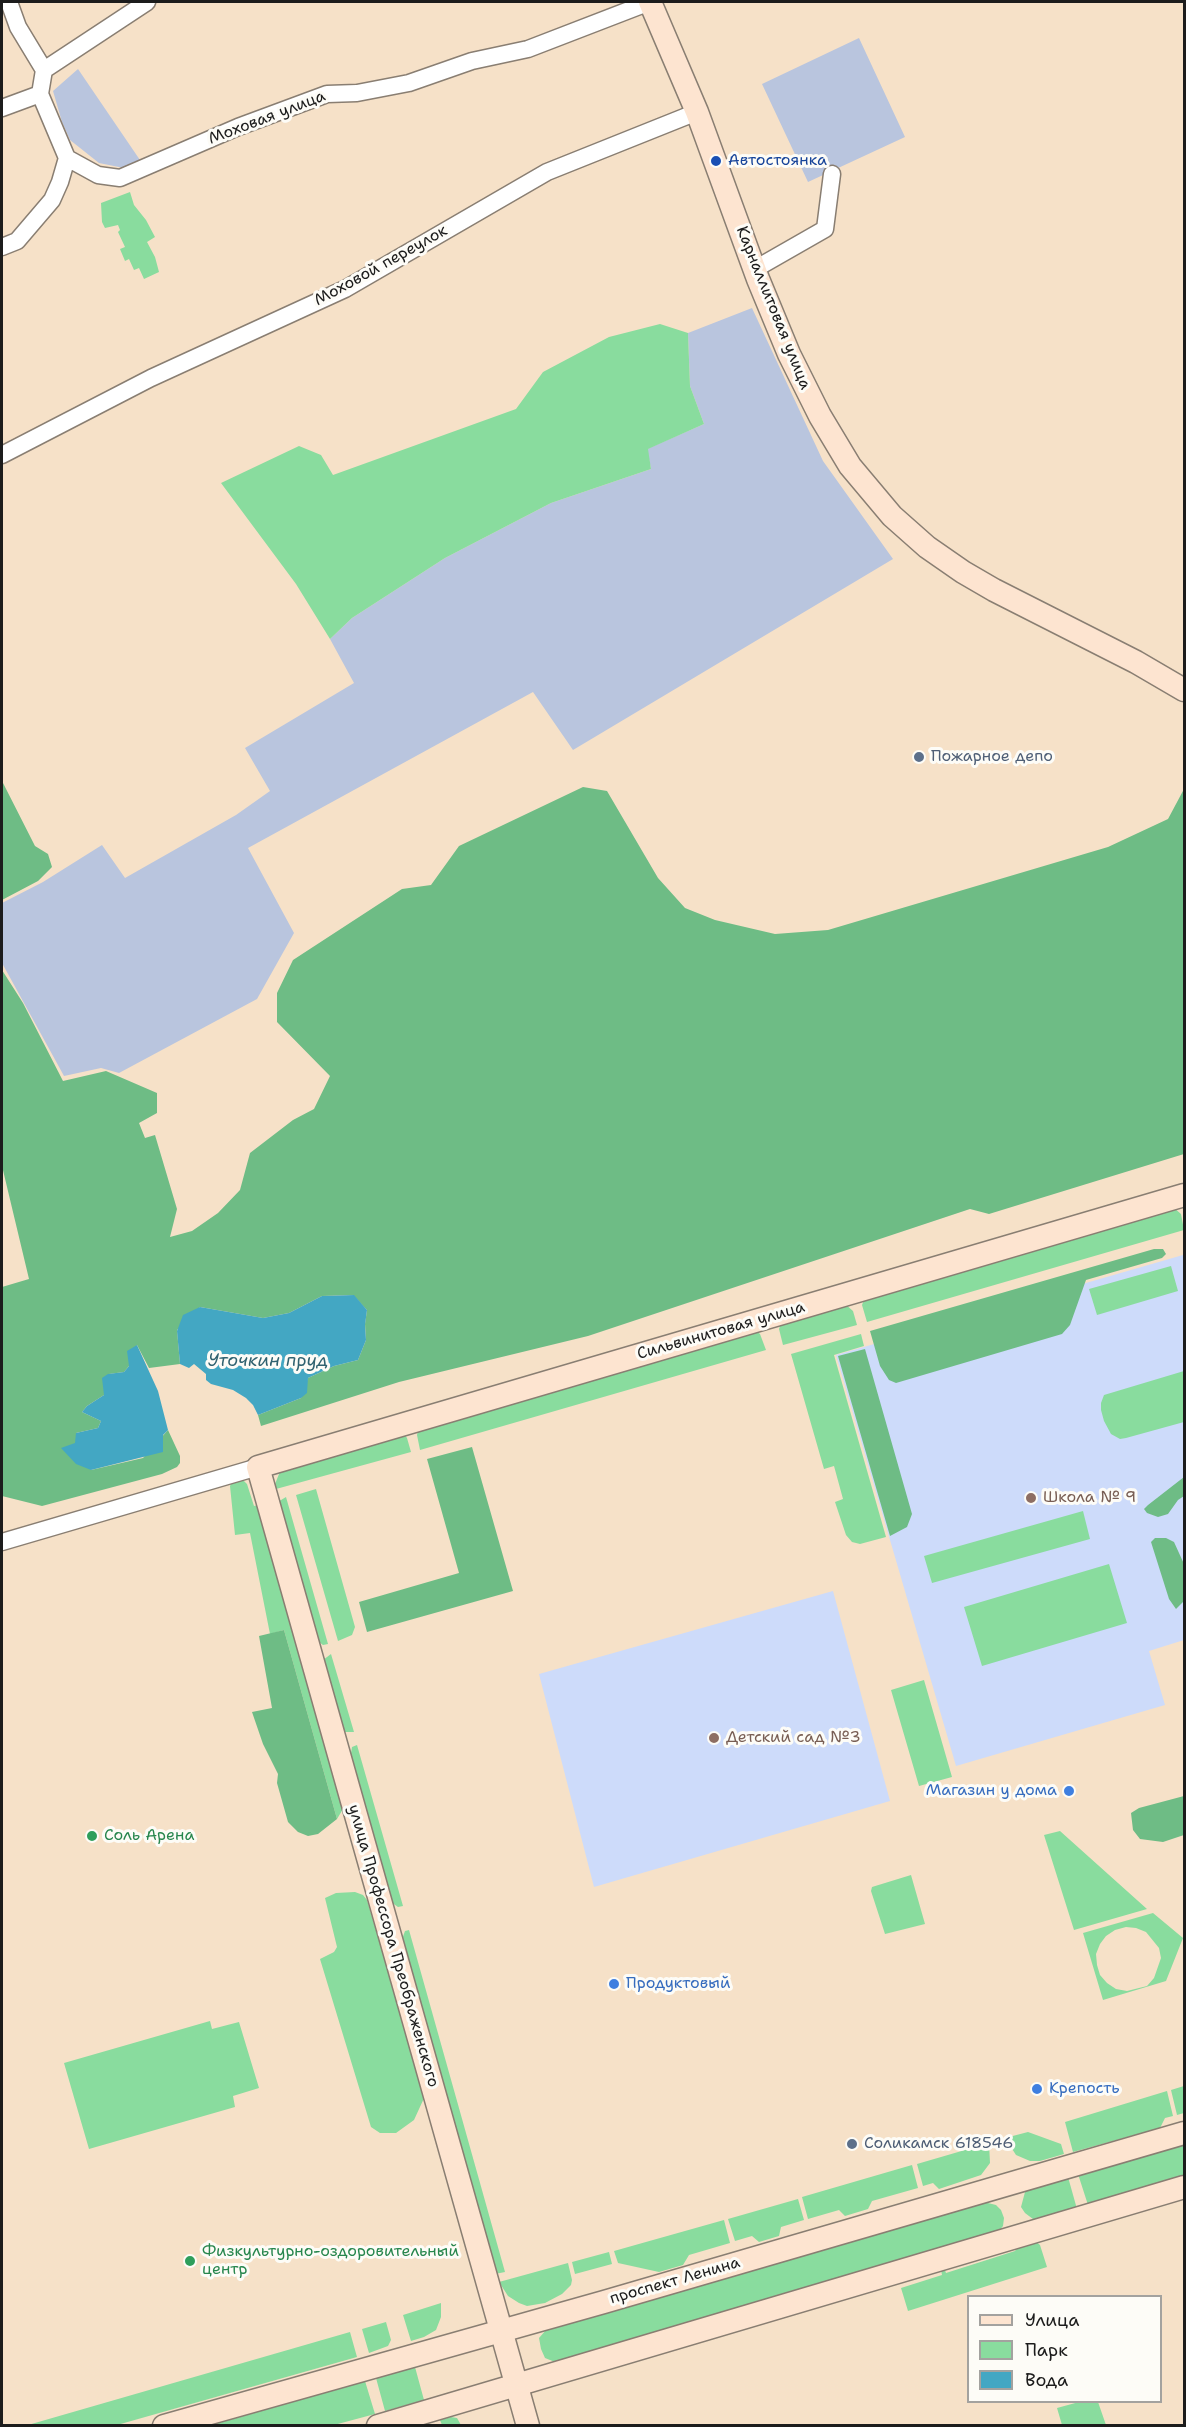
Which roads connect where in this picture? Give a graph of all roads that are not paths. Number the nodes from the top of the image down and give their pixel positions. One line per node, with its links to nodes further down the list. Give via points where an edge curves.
1 (9, 2): 4 (street, via 18,27)
2 (147, 2): 4 (street)
3 (650, 2): 7 (street, Карналлитовая улица); 8 (street, Моховая улица, via 528,49 472,61 409,83 327,94 120,178 98,175)
4 (44, 70): 5 (street)
5 (40, 94): 6 (street); 8 (street)
6 (2, 108)
7 (698, 112): 11 (street, Карналлитовая улица); 12 (street, Моховой переулок, via 547,172 345,290 151,378)
8 (67, 158): 10 (street, via 52,200 17,241)
9 (832, 174): 11 (street, via 825,230)
10 (2, 247)
11 (755, 269): 13 (street, Карналлитовая улица, via 789,354 820,416 850,466 892,516 927,547 993,590)
12 (2, 455)
13 (1185, 690)
14 (1184, 1198): 15 (street, Сильвинитовая улица)
15 (258, 1467): 16 (street); 19 (street, улица Профессора Преображенского)
16 (2, 1542)
17 (1185, 2133): 19 (street, проспект Ленина)
18 (1185, 2187): 20 (street)
19 (500, 2331): 20 (street, улица Профессора Преображенского); 21 (street, проспект Ленина)
20 (516, 2384): 22 (street); 23 (street, улица Профессора Преображенского)
21 (164, 2426)
22 (378, 2426)
23 (528, 2426)

